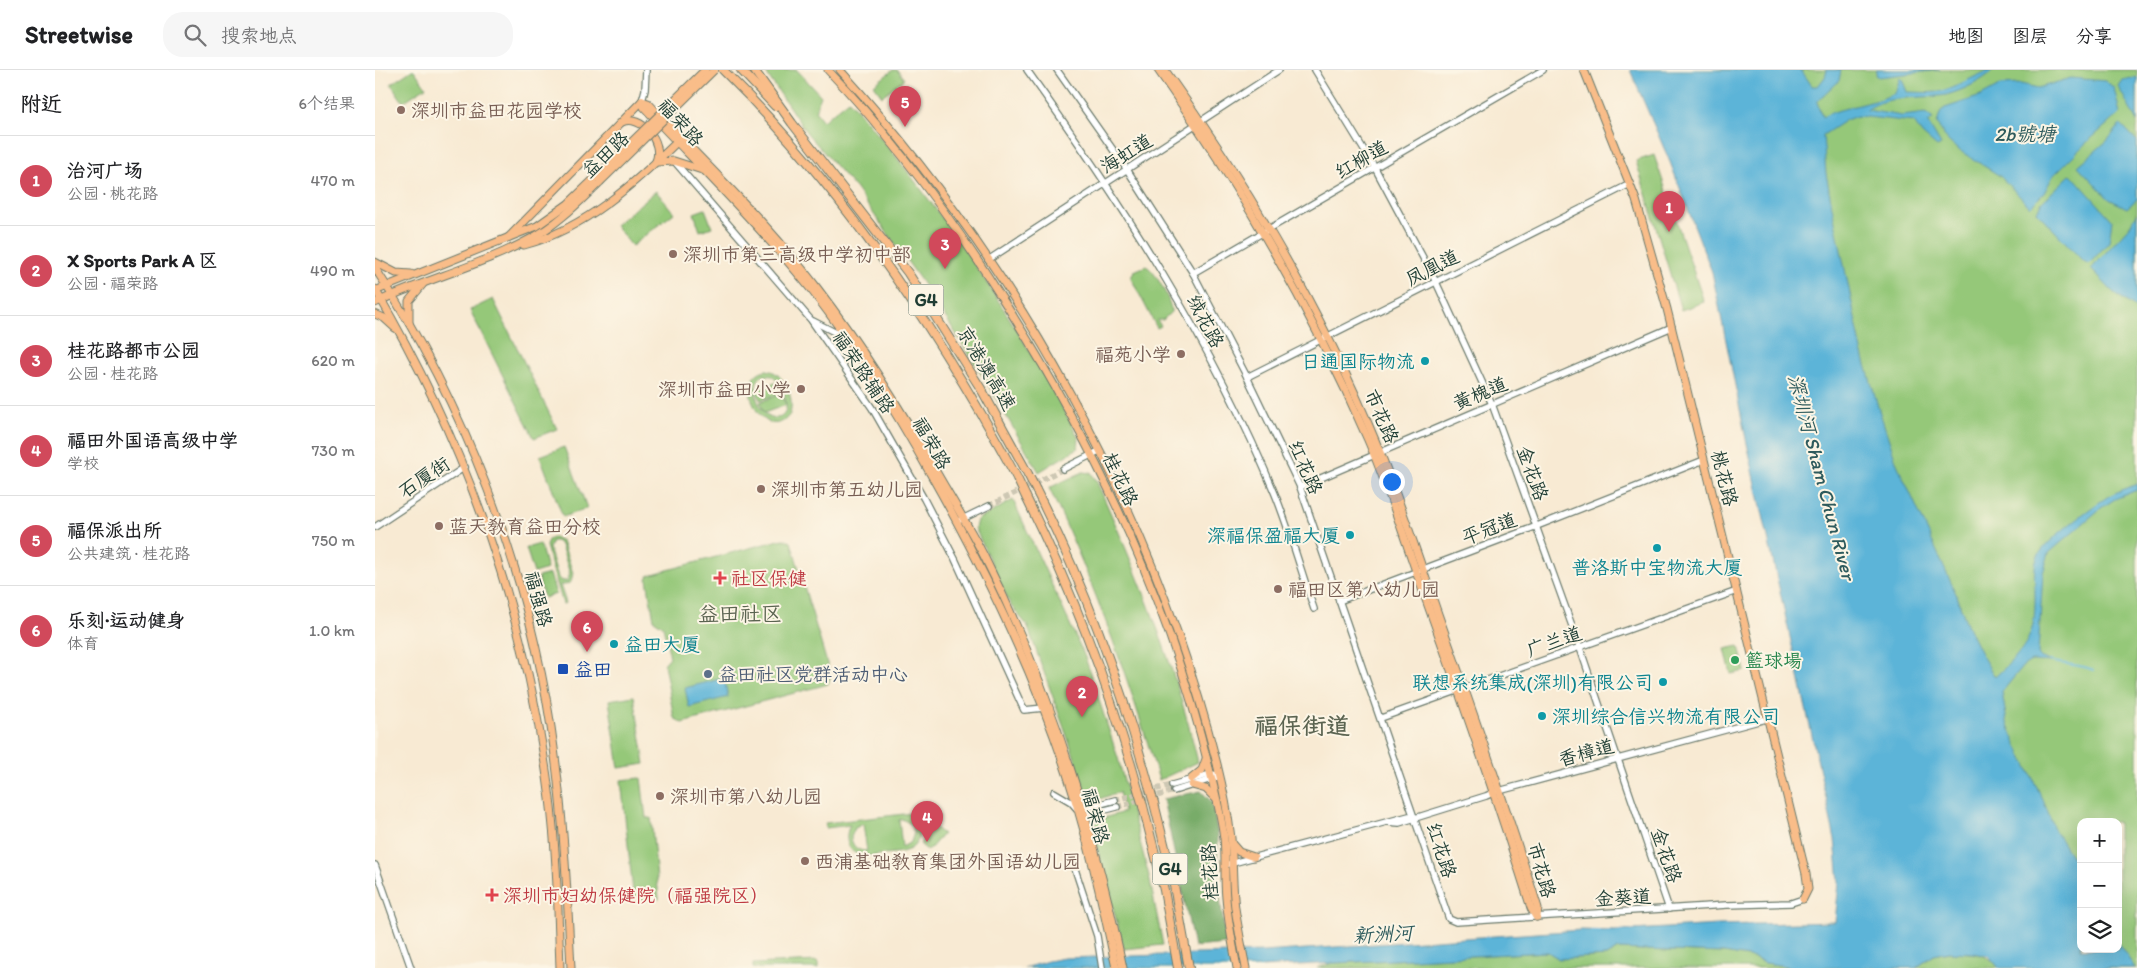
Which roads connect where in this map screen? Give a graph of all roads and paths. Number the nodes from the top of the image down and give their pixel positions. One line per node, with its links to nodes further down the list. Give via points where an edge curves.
1 (646, 70): 17 (street)
2 (705, 70): 27 (main road, 益田路, bridge)
3 (714, 70): 27 (main road, 益田路, bridge)
4 (723, 70): 102 (highway, 京港澳高速 / G4, bridge, via 793,147 861,230 900,284 978,405 1017,478 1054,555 1101,673 1143,806)
5 (741, 70): 19 (highway, G4)
6 (754, 70): 19 (highway)
7 (828, 70): 55 (main road, 桂花路, via 932,193 1034,349)
8 (840, 70): 33 (main road, 桂花路, via 930,177)
9 (1027, 70): 28 (street, 绒花路)
10 (1057, 70): 25 (street, 红花路)
11 (1157, 70): 20 (main road, 市花路)
12 (1165, 70): 20 (main road, 市花路)
13 (1279, 70): 20 (street, 海虹道)
14 (1315, 70): 24 (street, 金花路)
15 (1543, 70): 24 (street, 红柳道)
16 (1583, 70): 29 (main road, 桃花路)
17 (642, 101): 18 (main road, 益田路); 21 (main road, 福荣路, via 644,107)
18 (620, 123): 23 (main road, via 639,122 656,141 658,155); 31 (main road, 益田路)
19 (792, 123): 103 (highway, 京港澳高速 / G4, bridge, via 908,273 983,392 1069,559 1122,694 1154,803 1173,880)
20 (1199, 123): 25 (street, 海虹道); 30 (main road, 市花路)
21 (679, 140): 23 (main road, 益田路); 26 (main road, 福荣路); 61 (main road, 福荣路, via 745,205 819,290 900,408)
22 (673, 161): 23 (main road); 26 (main road); 45 (street, 福荣路辅路)
23 (654, 163): 32 (main road, 益田路, via 628,188 573,226)
24 (1375, 168): 30 (street, 红柳道); 39 (street, 金花路)
25 (1128, 170): 28 (street, 海虹道); 37 (street, 红花路)
26 (709, 175): 49 (main road, 福荣路, via 788,262)
27 (597, 180): 31 (main road, 益田路, via 537,226); 32 (main road, 益田路, via 564,216)
28 (1107, 183): 33 (street, 海虹道); 67 (street, 绒花路, via 1166,278 1225,388 1275,495)
29 (1630, 184): 39 (street, 凤凰道); 46 (main road, 桃花路)
30 (1266, 231): 37 (street, 红柳道); 50 (main road, 市花路)
31 (507, 239): 36 (main road, 益田路)
32 (510, 249): 38 (main road, 益田路)
33 (988, 260): 53 (main road, 桂花路, via 1047,355)
34 (375, 262): 36 (main road, via 396,273)
35 (375, 268): 40 (main road, 福强路)
36 (416, 273): 40 (main road, 益田路)
37 (1193, 273): 51 (street, 红花路)
38 (426, 281): 42 (main road, 益田路); 47 (main road, via 409,301 408,317)
39 (1436, 282): 50 (street, 凤凰道); 52 (street, 金花路)
40 (386, 286): 41 (main road, 益田路); 42 (main road, 福强路)
41 (375, 290): 43 (main road, 福强路)
42 (391, 295): 43 (main road, 益田路); 47 (main road, 福强路)
43 (378, 301): 48 (main road, 福强路)
44 (375, 314): 48 (main road, via 384,318)
45 (811, 320): 49 (street); 70 (street, 福荣路辅路, via 872,408 924,499 955,558 1024,710)
46 (1672, 327): 52 (street, 黄槐道); 56 (main road, 桃花路)
47 (412, 330): 98 (main road, 福强路, via 450,402 478,468 507,547 527,616 544,689 558,774)
48 (401, 335): 57 (main road, 福强路)
49 (846, 338): 61 (main road, 福荣路, via 889,401)
50 (1324, 338): 51 (street, 凤凰道); 54 (main road, 市花路)
51 (1247, 377): 59 (street, 红花路)
52 (1492, 404): 54 (street, 黄槐道); 62 (street, 金花路)
53 (1099, 451): 55 (street); 75 (main road, 桂花路, via 1143,547 1182,646)
54 (1377, 454): 59 (street, 黄槐道); 64 (main road, 市花路)
55 (1092, 455): 58 (street); 73 (main road, 桂花路, via 1132,541 1162,618)
56 (1704, 460): 62 (street, 平冠道); 65 (main road, 桃花路)
57 (465, 467): 63 (street, 石厦街); 97 (main road, 福强路, via 517,626 539,728 553,826)
58 (1063, 469)
59 (1300, 487): 66 (street, 红花路)
60 (989, 506): 61 (street)
61 (960, 520): 70 (main road, 福荣路); 83 (main road, 福荣路, via 994,577 1049,706)
62 (1537, 526): 64 (street, 平冠道); 68 (street, 金花路)
63 (375, 527)
64 (1420, 571): 66 (street, 平冠道); 69 (main road, 市花路)
65 (1737, 591): 68 (street, 广兰道); 72 (main road, 桃花路)
66 (1339, 601): 71 (street, 红花路)
67 (1314, 609)
68 (1580, 648): 69 (street, 广兰道); 74 (street, 金花路)
69 (1461, 689): 71 (street, 广兰道); 79 (main road, 市花路)
70 (1044, 708): 83 (main road, 福荣路)
71 (1381, 718): 84 (street, 红花路)
72 (1766, 719): 74 (street, 香樟道); 91 (main road, 桃花路, via 1807,883)
73 (1206, 756): 76 (main road, 桂花路); 77 (main road, via 1202,770)
74 (1619, 758): 79 (street, 香樟道); 92 (street, 金花路)
75 (1219, 776): 76 (street); 85 (main road, 桂花路)
76 (1211, 777): 77 (street); 81 (main road, 桂花路)
77 (1192, 782): 78 (street); 81 (main road, via 1206,789)
78 (1173, 788)
79 (1498, 791): 84 (street, 香樟道); 94 (main road, 市花路, via 1538,908)
80 (1054, 792): 83 (street)
81 (1217, 801): 90 (main road, 桂花路)
82 (1116, 803): 83 (street)
83 (1082, 813): 95 (main road, 福荣路)
84 (1415, 817): 86 (street, 香樟道); 93 (street, 红花路)
85 (1231, 840): 86 (main road, via 1239,852); 88 (main road, 桂花路)
86 (1254, 857): 88 (street, 香樟道)
87 (1073, 863): 99 (street, via 1097,936)
88 (1233, 863): 90 (street, 香樟道); 105 (main road, 桂花路, via 1234,893)
89 (375, 865): 96 (street)
90 (1225, 865): 104 (main road, 桂花路)
91 (1803, 899): 92 (street, 金葵道, via 1791,903)
92 (1669, 909): 94 (street, 金葵道)
93 (1447, 915): 94 (street, 金葵道, via 1456,922)
94 (1537, 917)
95 (1116, 950): 100 (main road, 福荣路); 101 (main road, 福荣路)
96 (411, 968)
97 (560, 968)
98 (571, 968)
99 (1102, 968)
100 (1116, 968)
101 (1123, 968)
102 (1178, 968)
103 (1189, 968)
104 (1237, 968)
105 (1246, 968)

